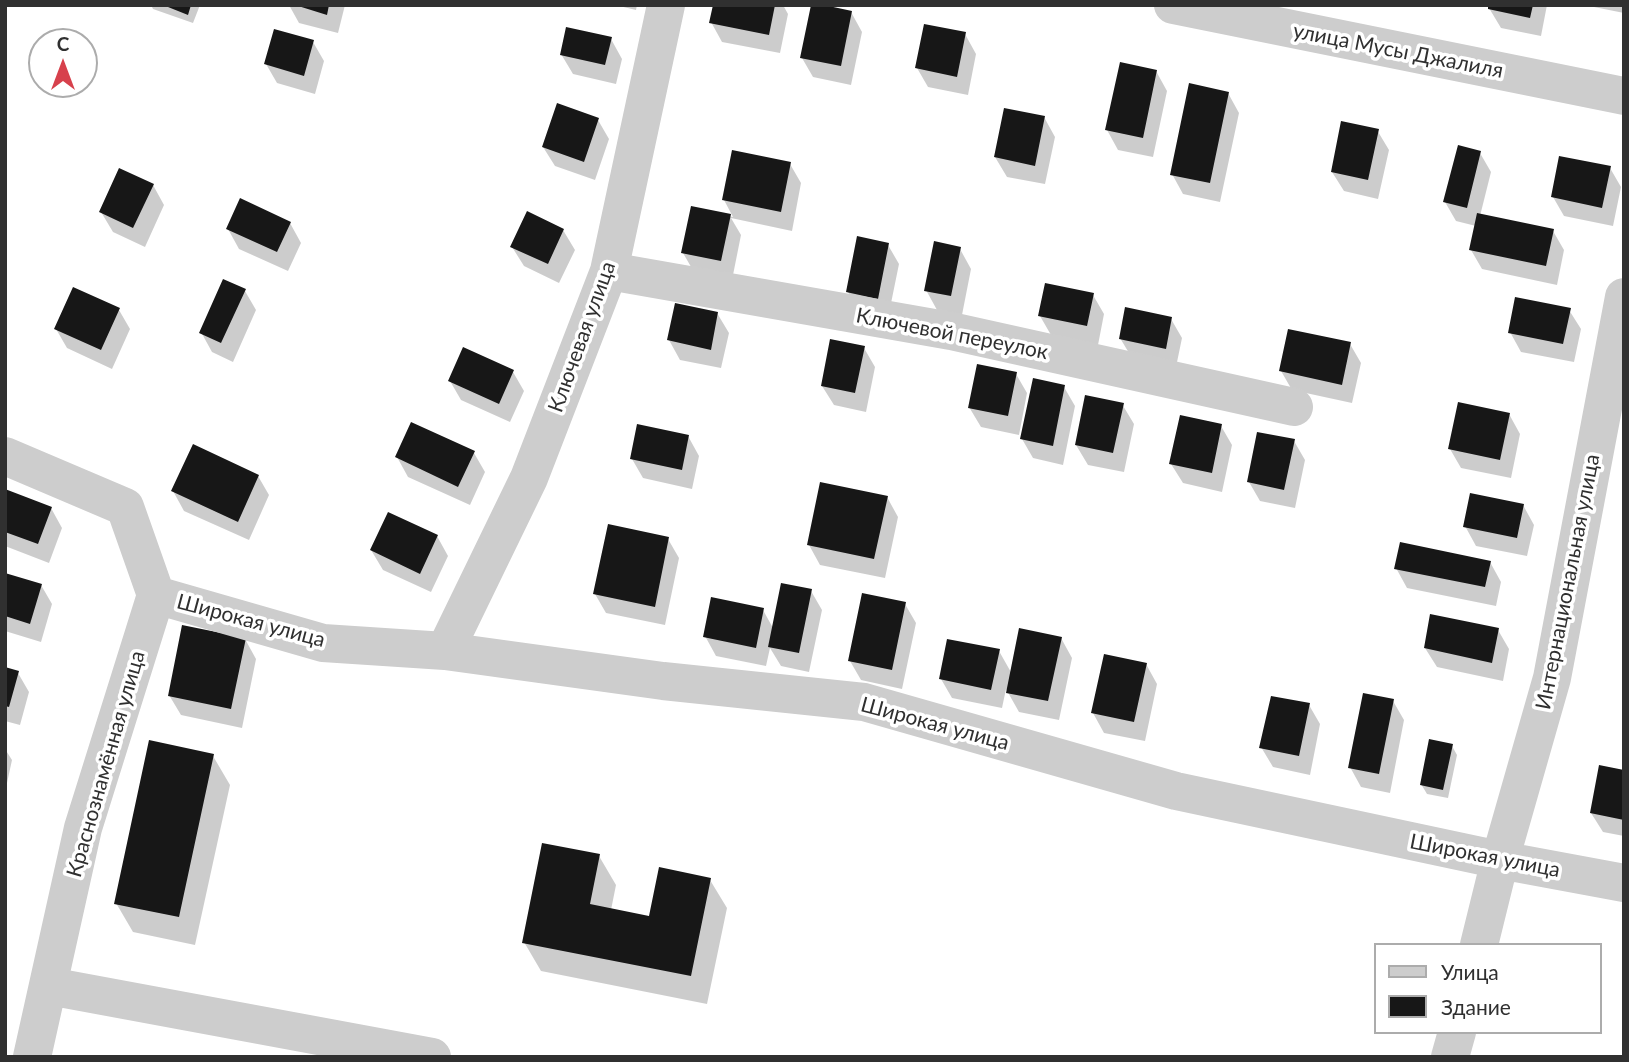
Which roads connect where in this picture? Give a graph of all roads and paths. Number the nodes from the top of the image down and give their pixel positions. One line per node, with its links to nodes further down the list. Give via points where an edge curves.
1 (667, 5): 5 (street, Ключевая улица)
2 (1173, 5): 3 (street, улица Мусы Джалиля)
3 (1318, 20): 4 (street, улица Мусы Джалиля)
4 (1624, 96)
5 (609, 271): 7 (street, Ключевой переулок, via 951,331); 10 (street, Ключевая улица, via 529,478)
6 (1624, 297): 11 (street, Интернациональная улица, via 1552,678)
7 (1294, 407)
8 (5, 456): 9 (street, via 125,507)
9 (156, 594): 10 (street, Широкая улица, via 323,643); 14 (street, Краснознамённая улица, via 83,828)
10 (445, 652): 11 (street, Широкая улица, via 864,702 1176,791)
11 (1500, 860): 12 (street, Широкая улица); 13 (street, Интернациональная улица)
12 (1624, 883)
13 (1479, 943)
14 (49, 986): 16 (street, Краснознамённая улица); 17 (street)
15 (1456, 1034): 18 (street)
16 (32, 1057)
17 (432, 1057)
18 (1450, 1057)

